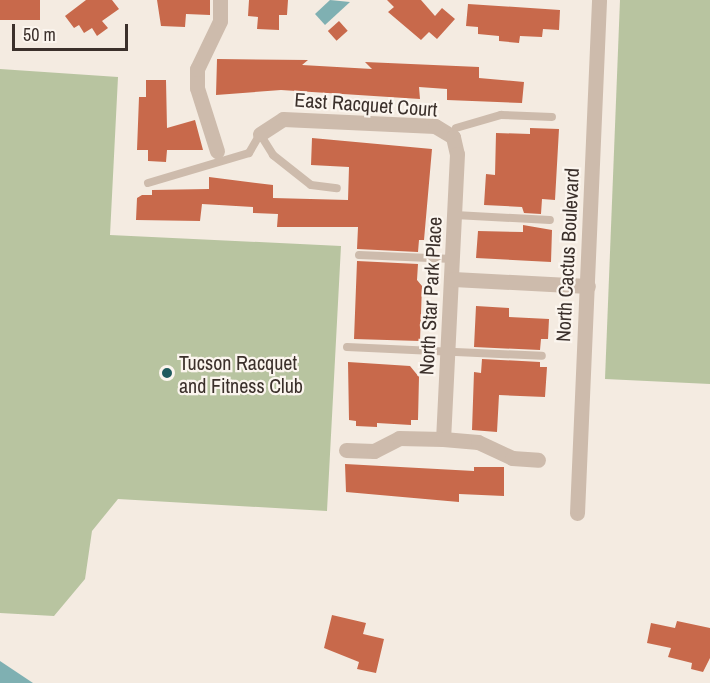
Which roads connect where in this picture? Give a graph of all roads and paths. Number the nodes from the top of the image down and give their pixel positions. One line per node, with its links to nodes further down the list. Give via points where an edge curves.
1 (220, 0): 6 (street, via 220,21 197,69 197,88)
2 (599, 0): 15 (street, North Cactus Boulevard)
3 (552, 117): 4 (lane, via 501,115)
4 (453, 131): 5 (street, East Racquet Court, via 435,126 283,119); 7 (street, East Racquet Court)
5 (260, 134): 8 (lane, via 249,153); 9 (lane, via 273,155 311,185)
6 (217, 151)
7 (457, 154): 10 (street, North Star Park Place)
8 (148, 183)
9 (337, 188)
10 (454, 215): 11 (lane); 13 (street, North Star Park Place)
11 (550, 220)
12 (359, 255): 13 (lane)
13 (453, 259): 14 (street, North Star Park Place)
14 (453, 279): 15 (street); 17 (street, North Star Park Place)
15 (588, 286): 22 (street, North Cactus Boulevard)
16 (347, 347): 17 (lane)
17 (449, 353): 18 (lane); 19 (street, North Star Park Place)
18 (542, 356)
19 (443, 439): 20 (street, via 399,438 374,451); 21 (street, via 478,442 512,458)
20 (346, 450)
21 (538, 460)
22 (577, 513)

